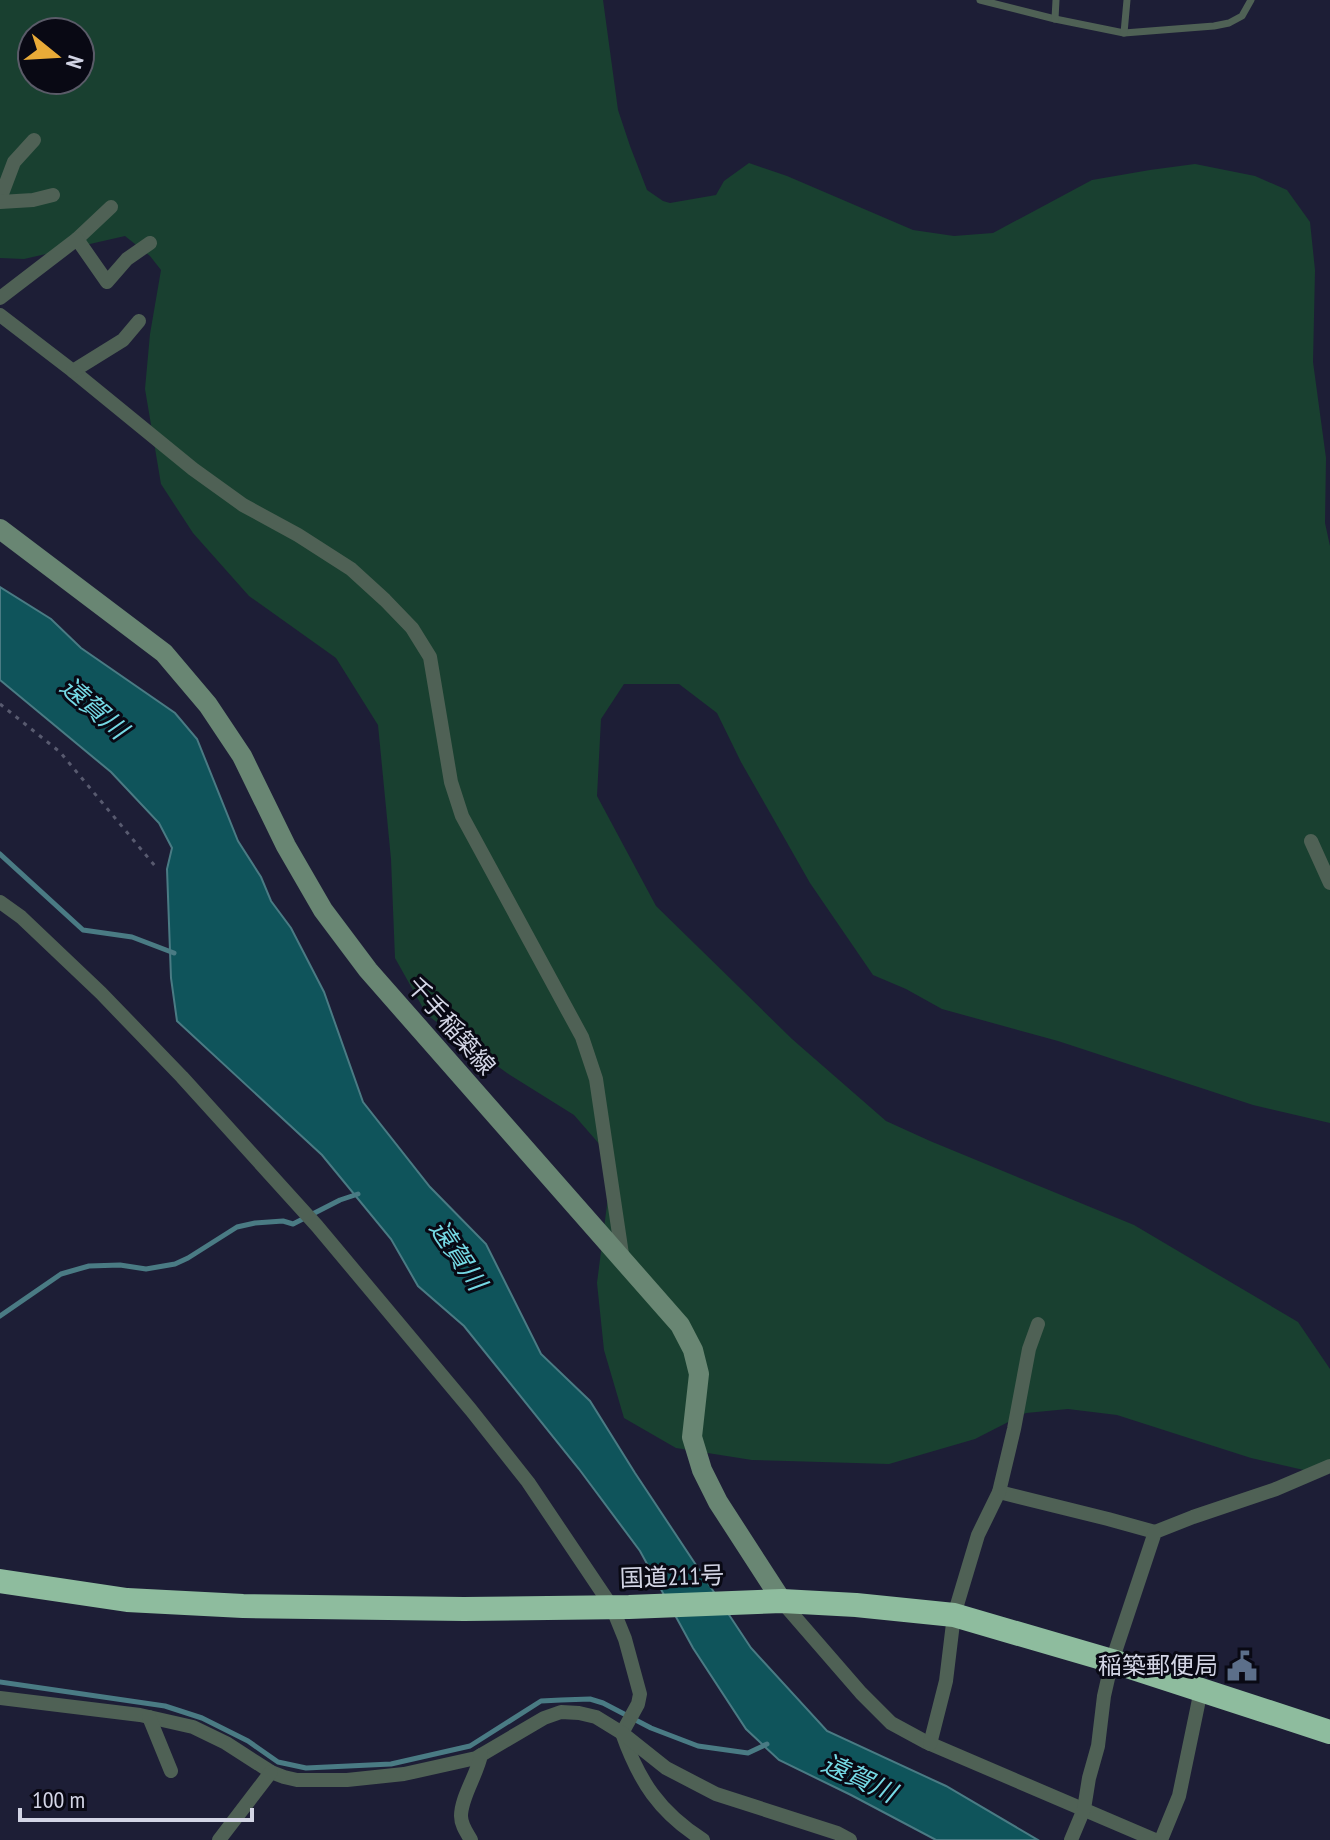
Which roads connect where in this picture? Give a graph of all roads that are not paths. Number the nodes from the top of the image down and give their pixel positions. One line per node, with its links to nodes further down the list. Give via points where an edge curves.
1 (980, 0): 5 (lane)
2 (1056, 0): 6 (lane)
3 (1127, 0): 7 (lane)
4 (1251, 0): 7 (lane, via 1242,16 1229,23)
5 (1000, 3): 6 (lane)
6 (1055, 19): 7 (lane)
7 (1124, 33)
8 (34, 140): 10 (street, via 14,162)
9 (53, 195): 10 (street)
10 (0, 201)
11 (111, 207): 12 (street)
12 (77, 239): 13 (street, via 107,282); 14 (street)
13 (150, 243)
14 (0, 298)
15 (0, 315): 17 (street)
16 (139, 321): 17 (street, via 123,340)
17 (73, 371): 22 (street, via 230,496 351,569 412,628 430,657 451,782 462,816 582,1037 596,1079)
18 (0, 529): 22 (main road, 千手稲築線, via 164,653 200,694 242,756 323,910 368,970)
19 (1311, 841): 20 (street)
20 (1330, 883)
21 (0, 902): 29 (street, via 101,993 317,1226 471,1410)
22 (623, 1261): 28 (main road, 千手稲築線, via 680,1325 693,1350 699,1374 692,1437 702,1470)
23 (1038, 1324): 25 (street)
24 (1330, 1466): 26 (street)
25 (999, 1492): 26 (street); 30 (street, via 978,1535)
26 (1155, 1532): 31 (street)
27 (0, 1581): 29 (highway, 国道211号, via 127,1600 243,1606)
28 (782, 1601): 29 (highway, 国道211号); 30 (highway, 国道211号); 37 (street, via 891,1723)
29 (620, 1607): 36 (street, via 640,1694)
30 (954, 1615): 31 (highway, 国道211号); 37 (street, via 946,1681)
31 (1112, 1661): 32 (highway, 国道211号); 41 (street)
32 (1201, 1690): 35 (highway, 国道211号); 47 (street, via 1179,1796)
33 (0, 1698): 34 (street)
34 (149, 1717): 39 (street); 40 (street, via 193,1727)
35 (1330, 1732)
36 (622, 1733): 38 (street, via 596,1717 561,1712); 44 (street, via 652,1796); 45 (street, via 666,1768 716,1794)
37 (930, 1744): 41 (street)
38 (481, 1755): 40 (street, via 360,1779 297,1780); 43 (street, via 461,1817)
39 (171, 1771)
40 (271, 1772): 42 (street)
41 (1082, 1814): 46 (street); 47 (street)
42 (219, 1840)
43 (471, 1840)
44 (703, 1840)
45 (850, 1840)
46 (1071, 1840)
47 (1158, 1840)

